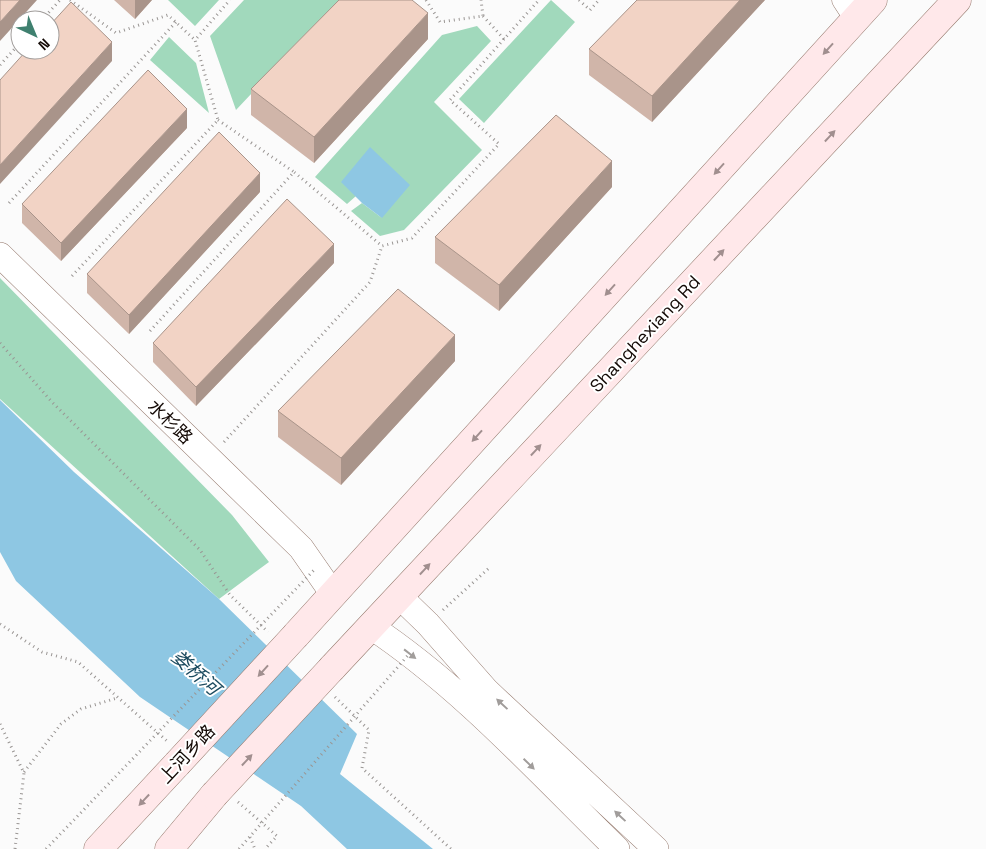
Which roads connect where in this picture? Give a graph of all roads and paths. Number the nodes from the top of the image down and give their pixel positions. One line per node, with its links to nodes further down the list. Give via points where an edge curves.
1 (60, 0): 11 (path)
2 (70, 0): 14 (path, via 116,33 168,15)
3 (230, 0): 16 (path)
4 (426, 0): 13 (path, via 440,22)
5 (481, 0): 13 (path)
6 (539, 0): 15 (path)
7 (579, 0): 8 (path, via 590,10)
8 (599, 0)
9 (873, 0): 12 (main road)
10 (957, 0): 30 (main road, Shanghexiang Rd, one-way to 10)
11 (51, 10)
12 (848, 10): 29 (main road, one-way to 29)
13 (483, 16): 15 (path)
14 (176, 22): 16 (path); 21 (path)
15 (504, 39): 22 (path, via 450,100 499,144 412,238)
16 (195, 40): 19 (path)
17 (10, 54): 18 (path)
18 (0, 65)
19 (218, 120): 20 (path); 24 (path)
20 (294, 172): 22 (path); 25 (path)
21 (9, 203)
22 (382, 246): 27 (path, via 370,282)
23 (0, 255): 27 (street, 水杉路)
24 (72, 276)
25 (150, 331)
26 (0, 343): 33 (path, via 51,401 200,550 230,595)
27 (208, 459): 28 (street, 水杉路, via 301,548)
28 (315, 569): 29 (street, 水杉路); 43 (path, bridge)
29 (333, 594): 33 (main road)
30 (399, 596): 32 (main road, Shanghexiang Rd); 51 (street, one-way to 30, via 487,690)
31 (0, 624): 36 (path, via 42,652 78,662)
32 (370, 626): 34 (street); 40 (main road, Shanghexiang Rd, one-way to 32, bridge)
33 (284, 635): 38 (main road, 上河乡路, one-way to 38, bridge)
34 (410, 653): 41 (path, bridge); 50 (street, one-way to 50)
35 (334, 696): 49 (path, via 369,730 362,768)
36 (118, 698): 38 (path); 39 (path, via 82,709 61,724)
37 (0, 724): 39 (path)
38 (175, 755): 44 (main road, 上河乡路, one-way to 44)
39 (24, 772): 42 (path)
40 (223, 796): 45 (main road); 48 (path, via 277,836)
41 (250, 837): 46 (path, bridge); 47 (path)
42 (15, 849)
43 (46, 849)
44 (98, 849)
45 (169, 849)
46 (239, 849)
47 (255, 849)
48 (265, 849)
49 (451, 849)
50 (616, 849)
51 (656, 849)

